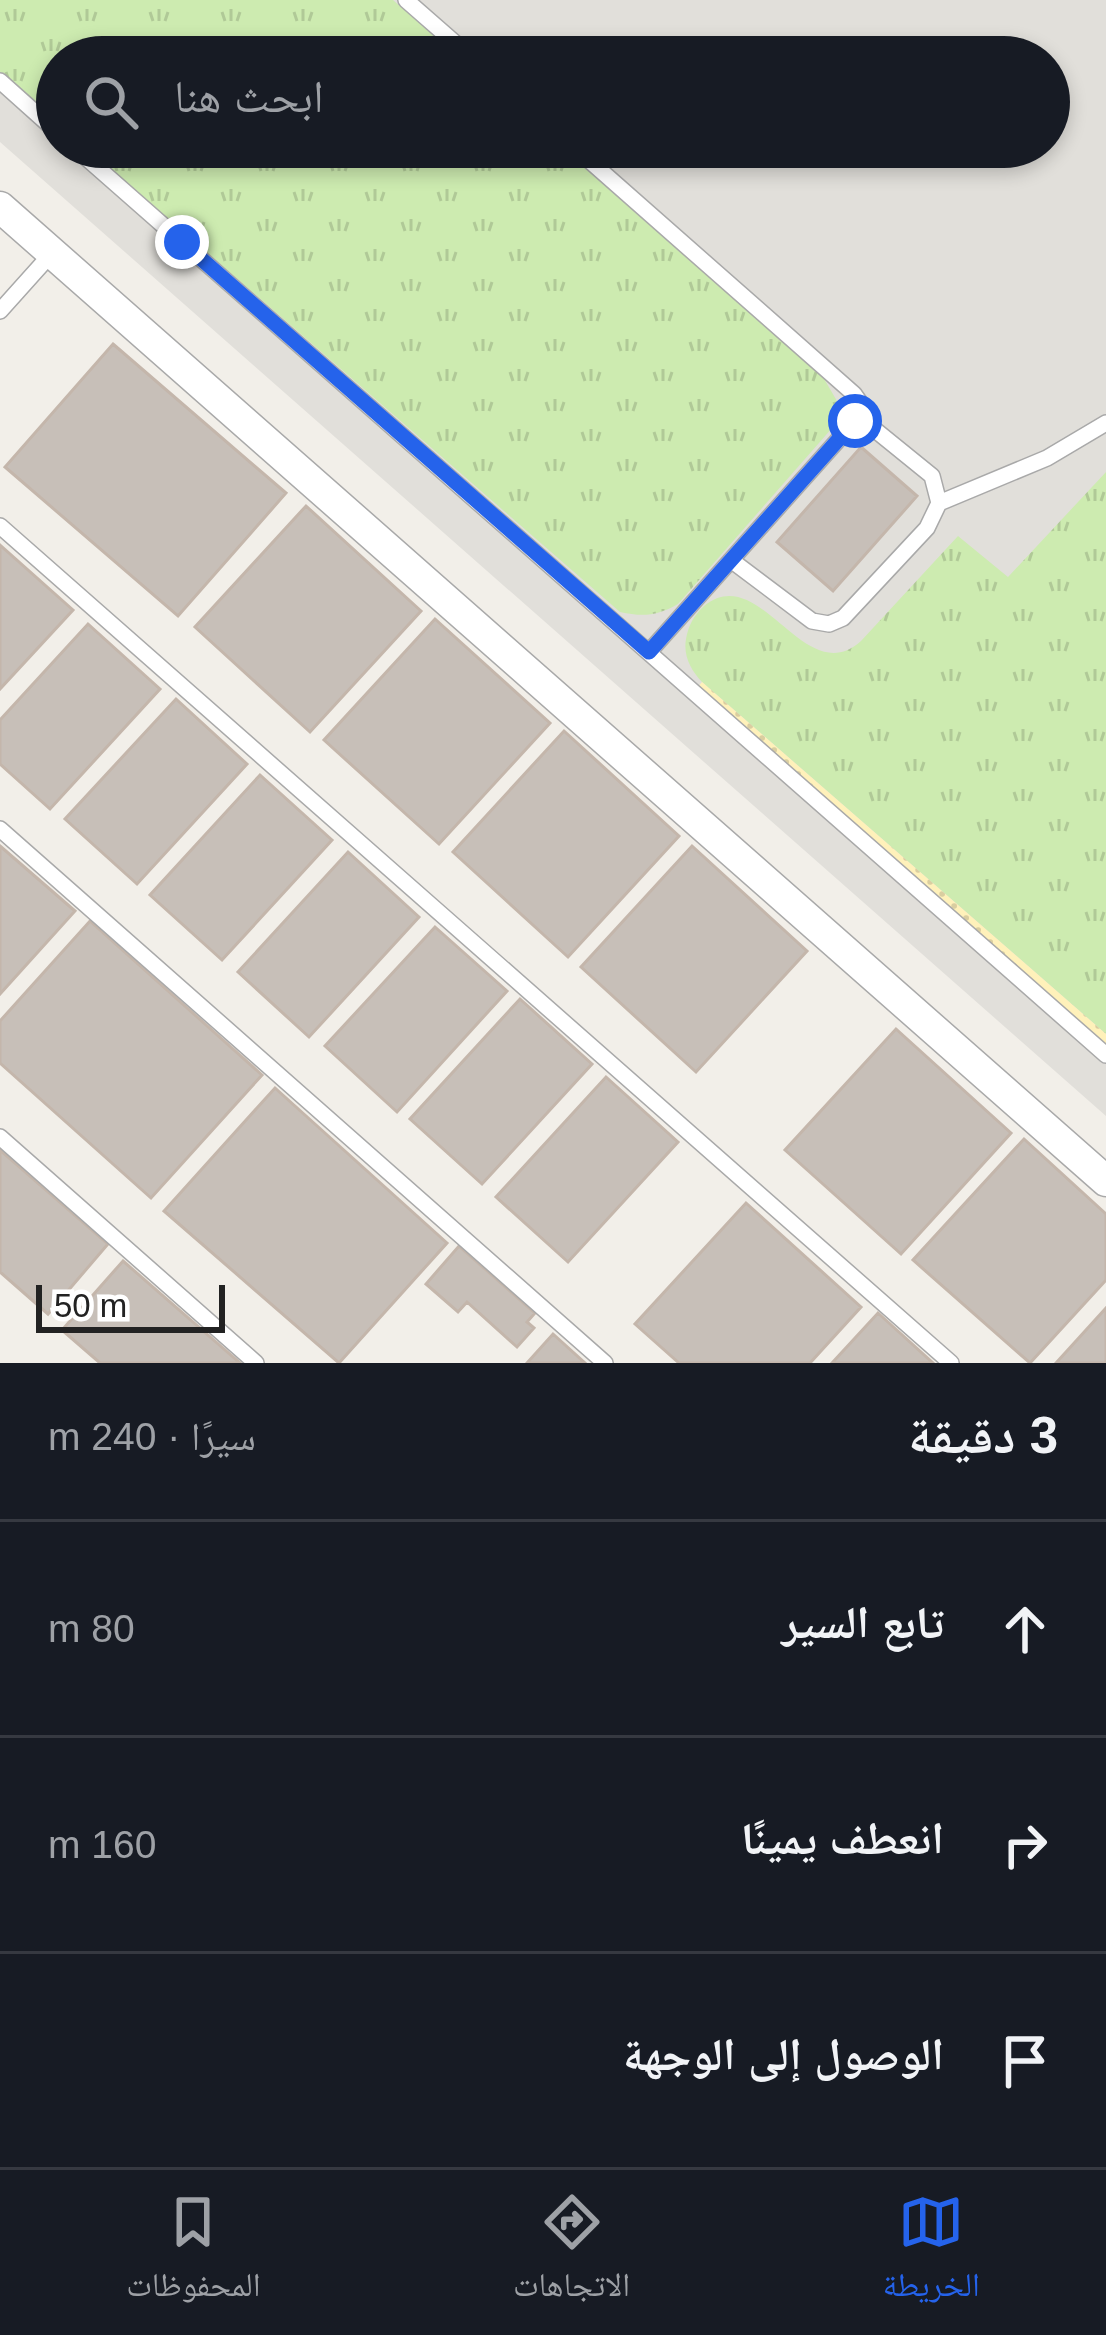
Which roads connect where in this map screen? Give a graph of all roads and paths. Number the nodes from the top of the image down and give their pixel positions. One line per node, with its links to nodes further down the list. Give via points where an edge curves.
1 (406, 0): 2 (lane)
2 (447, 36)
3 (0, 81): 4 (lane)
4 (36, 113)
5 (98, 168): 15 (lane)
6 (598, 168): 10 (lane, via 854,394)
7 (0, 207): 8 (street)
8 (52, 253): 9 (lane); 19 (street)
9 (0, 311)
10 (858, 416): 12 (lane, via 932,476); 14 (lane)
11 (1106, 423): 12 (lane, via 1047,458)
12 (939, 503): 14 (lane, via 927,528 829,624 805,617)
13 (0, 526): 22 (lane)
14 (731, 560): 15 (lane)
15 (649, 652): 17 (lane)
16 (0, 829): 21 (lane)
17 (1106, 1054)
18 (0, 1137): 20 (lane)
19 (1106, 1181)
20 (256, 1363)
21 (604, 1363)
22 (951, 1363)

